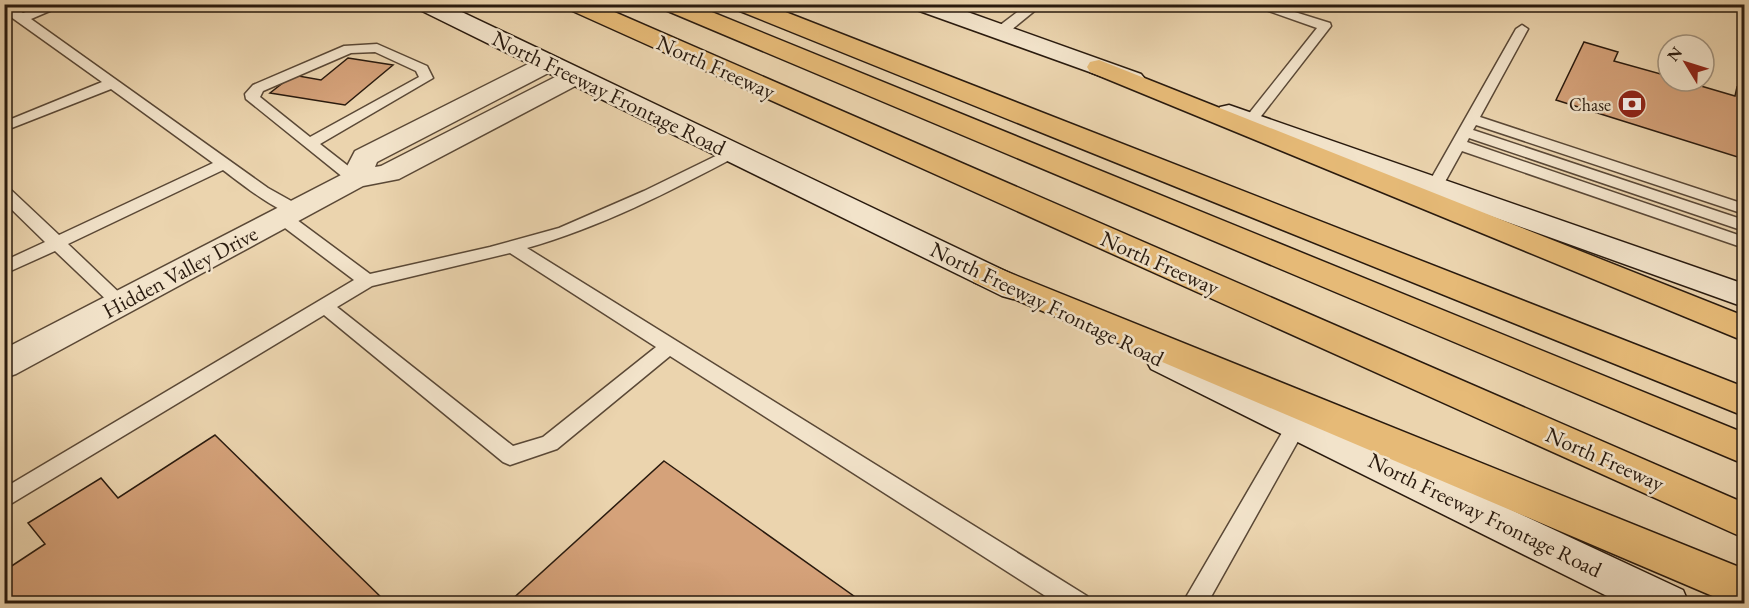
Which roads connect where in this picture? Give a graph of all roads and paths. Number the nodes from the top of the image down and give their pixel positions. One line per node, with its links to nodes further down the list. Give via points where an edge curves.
1 (60, 4): 10 (lane)
2 (426, 4): 13 (main road, North Freeway Frontage Road)
3 (576, 4): 45 (highway, North Freeway)
4 (671, 4): 43 (highway, North Freeway)
5 (743, 4): 41 (highway)
6 (922, 4): 12 (main road)
7 (1037, 4): 12 (lane)
8 (1255, 4): 17 (lane, via 1325,26)
9 (4, 6): 10 (lane)
10 (22, 18): 16 (lane)
11 (1522, 29): 19 (lane)
12 (1000, 32): 14 (main road)
13 (547, 64): 15 (main road, North Freeway Frontage Road); 23 (main road, Hidden Valley Drive, via 365,157)
14 (1099, 67): 17 (main road); 38 (highway)
15 (574, 77): 21 (main road, North Freeway Frontage Road); 23 (main road, Hidden Valley Drive, via 389,173)
16 (113, 83): 18 (lane); 22 (lane)
17 (1250, 121): 24 (main road)
18 (4, 127)
19 (1465, 132): 24 (lane); 26 (lane); 28 (lane); 30 (lane)
20 (310, 143): 20 (lane, via 253,99 252,94 350,49 377,48 422,69 426,78); 23 (lane)
21 (732, 153): 31 (lane, via 565,232); 33 (main road, North Freeway Frontage Road)
22 (225, 163): 27 (lane); 29 (lane)
23 (355, 179): 27 (main road, Hidden Valley Drive)
24 (1435, 186): 35 (main road)
25 (4, 193): 29 (lane)
26 (1744, 209)
27 (290, 215): 34 (lane); 36 (main road, Hidden Valley Drive)
28 (1744, 225)
29 (57, 243): 32 (lane); 36 (lane)
30 (1744, 243)
31 (512, 247): 34 (lane); 39 (lane)
32 (4, 268)
33 (985, 274): 42 (main road, North Freeway Frontage Road); 46 (highway)
34 (367, 281): 37 (lane)
35 (1744, 296)
36 (121, 304): 40 (main road, Hidden Valley Drive)
37 (324, 306): 39 (lane, via 510,456 550,443); 44 (lane)
38 (1744, 329)
39 (669, 346): 47 (lane)
40 (4, 365)
41 (1744, 402)
42 (1297, 425): 48 (lane); 49 (main road, North Freeway Frontage Road)
43 (1744, 449)
44 (4, 499)
45 (1744, 521)
46 (1744, 589)
47 (1079, 603)
48 (1194, 603)
49 (1668, 603)

